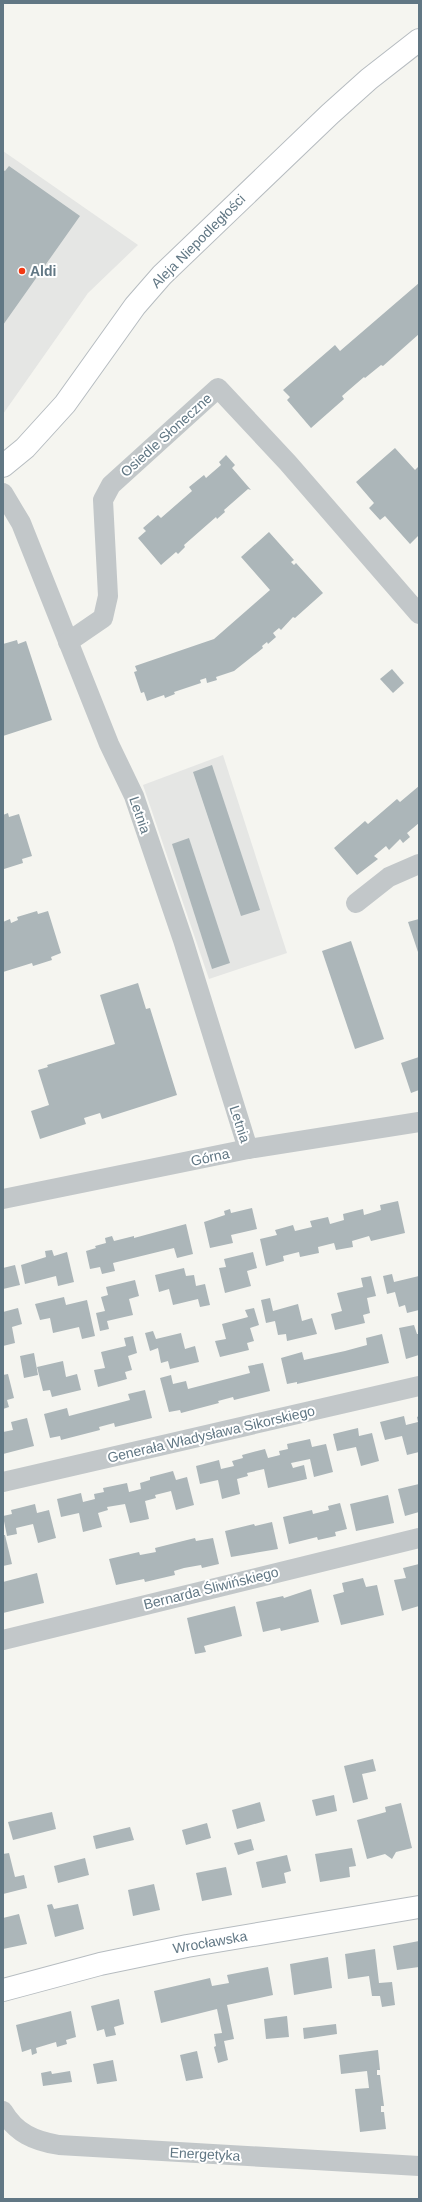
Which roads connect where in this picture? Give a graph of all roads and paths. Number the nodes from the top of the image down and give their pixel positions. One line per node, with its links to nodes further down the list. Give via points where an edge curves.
1 (419, 40): 2 (street, Aleja Niepodległości, via 330,114 162,275 131,312 65,404 25,448)
2 (3, 466)
3 (3, 493): 5 (street, Letnia, via 20,524)
4 (419, 614): 5 (street, Osiedle Słoneczne, via 288,463 218,388 110,485 103,500 108,596 103,618)
5 (68, 642): 9 (street, Letnia, via 109,744 134,796 183,940)
6 (419, 864): 7 (street, via 389,878)
7 (356, 903)
8 (419, 1122): 9 (street, Górna)
9 (248, 1149): 10 (street, Górna)
10 (3, 1199)
11 (419, 1386): 12 (street, Generała Władysława Sikorskiego)
12 (3, 1482)
13 (419, 1538): 14 (street, Bernarda Śliwińskiego)
14 (3, 1640)
15 (419, 1907): 16 (street, Wrocławska, via 187,1946 100,1964)
16 (3, 1990)
17 (3, 2111): 18 (street, Energetyka, via 10,2123 25,2135 41,2142 59,2145)
18 (419, 2166)

